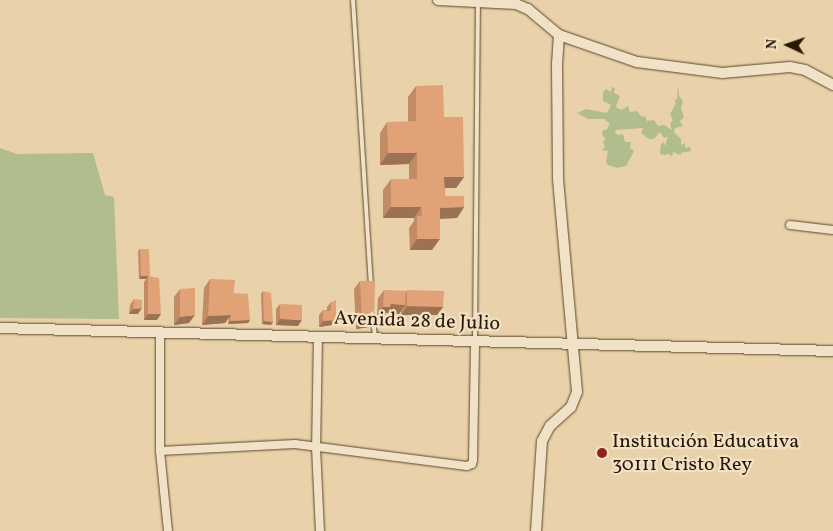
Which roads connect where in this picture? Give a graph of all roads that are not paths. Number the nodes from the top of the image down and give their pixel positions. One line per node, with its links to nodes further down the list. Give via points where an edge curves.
1 (353, 0): 9 (lane)
2 (438, 0): 4 (street)
3 (506, 1): 4 (street); 5 (street, via 528,9)
4 (478, 2): 15 (lane)
5 (559, 35): 6 (street, via 637,62 722,73 790,67 804,70); 16 (street, via 558,178)
6 (833, 85)
7 (790, 225): 8 (street)
8 (833, 230)
9 (372, 296)
10 (373, 315): 14 (lane)
11 (0, 328): 12 (street, Avenida 28 de Julio)
12 (160, 332): 13 (street, Avenida 28 de Julio); 19 (street)
13 (318, 336): 14 (street, Avenida 28 de Julio); 18 (street)
14 (375, 338): 15 (street, Avenida 28 de Julio)
15 (475, 342): 16 (street, Avenida 28 de Julio); 18 (street, via 472,464 467,466)
16 (573, 345): 17 (street, Avenida 28 de Julio); 22 (street, via 578,392 571,407 550,426 542,441)
17 (833, 351)
18 (316, 447): 19 (street, via 295,444); 21 (street)
19 (160, 451): 20 (street)
20 (168, 531)
21 (320, 531)
22 (536, 531)

